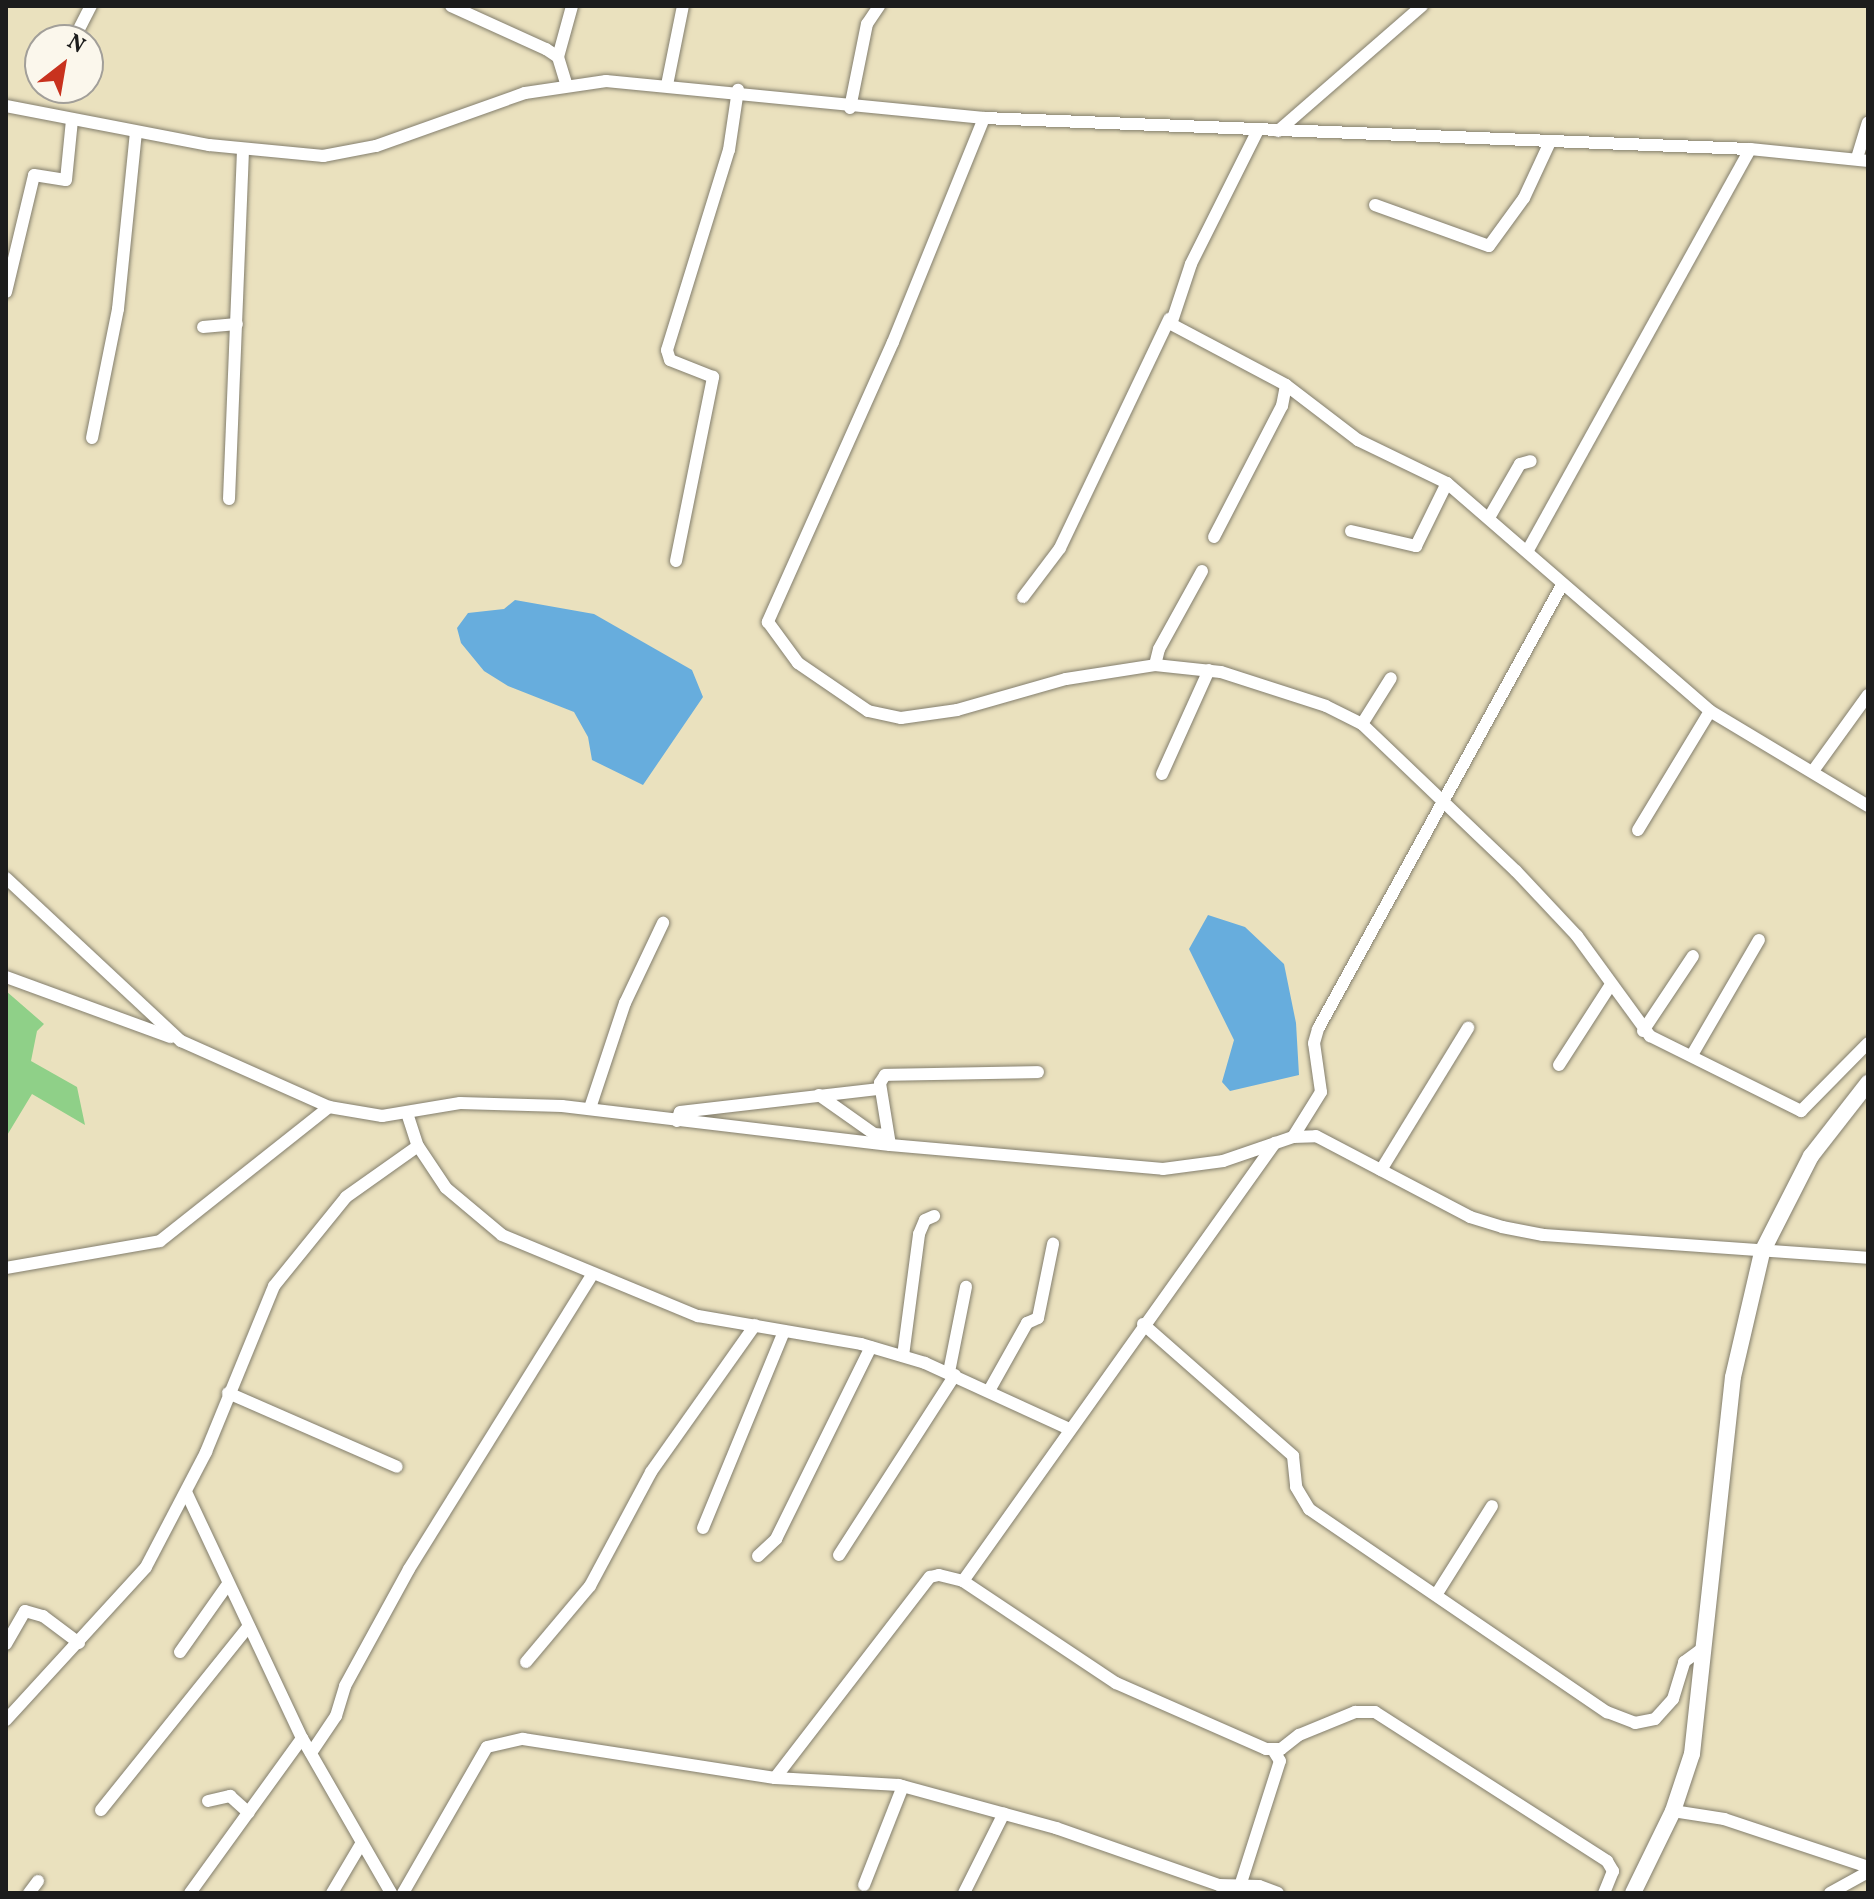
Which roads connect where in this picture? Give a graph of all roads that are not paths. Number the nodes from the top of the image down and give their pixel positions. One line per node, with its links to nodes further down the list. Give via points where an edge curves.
1 (91, 6): 9 (street)
2 (451, 6): 8 (street)
3 (481, 6): 8 (street)
4 (572, 6): 10 (street)
5 (683, 6): 12 (street)
6 (879, 6): 15 (street, via 867,24)
7 (1422, 6): 20 (street)
8 (477, 21): 10 (street)
9 (82, 24)
10 (558, 57): 11 (street)
11 (566, 84): 12 (street); 24 (street, via 346,153)
12 (667, 85): 13 (street)
13 (738, 90): 15 (street); 40 (street, via 729,150 667,350 670,360 713,377)
14 (6, 106): 17 (street)
15 (850, 108): 16 (street)
16 (984, 118): 19 (street); 44 (street, via 893,342 768,622 788,653 838,695 868,711 901,718 957,710 1066,679)
17 (72, 120): 21 (street); 27 (street, via 66,180 34,175)
18 (1868, 123): 25 (street)
19 (1258, 130): 20 (street); 28 (street)
20 (1278, 131): 22 (street)
21 (136, 132): 24 (street); 32 (street, via 118,309)
22 (1550, 142): 23 (street); 26 (street, via 1524,198 1489,246)
23 (1750, 149): 25 (street); 39 (street)
24 (243, 150): 29 (street)
25 (1862, 160)
26 (1375, 205)
27 (6, 292)
28 (1169, 319): 31 (street, via 1177,331 1235,355); 43 (street, via 1060,548)
29 (237, 324): 30 (street); 35 (street)
30 (203, 327)
31 (1286, 385): 34 (street, via 1358,440); 38 (street, via 1282,406)
32 (92, 438)
33 (1531, 461): 36 (street, via 1520,464)
34 (1447, 483): 36 (street); 37 (street, via 1416,546)
35 (229, 499)
36 (1490, 516): 39 (street)
37 (1351, 531)
38 (1214, 537)
39 (1528, 550): 42 (street)
40 (676, 561)
41 (1202, 571): 44 (street)
42 (1562, 585): 48 (street); 52 (street)
43 (1023, 597)
44 (1155, 665): 45 (street)
45 (1209, 670): 49 (street, via 1326,706); 51 (street)
46 (1391, 678): 49 (street)
47 (1868, 695): 50 (street)
48 (1710, 711): 50 (street); 54 (street)
49 (1362, 724): 52 (street)
50 (1813, 771): 53 (street)
51 (1162, 774)
52 (1442, 802): 60 (street, via 1577,936); 75 (street, via 1318,1029 1321,1092)
53 (1868, 806)
54 (1638, 830)
55 (6, 878): 63 (street)
56 (663, 923): 72 (street, via 625,1003)
57 (1759, 940): 65 (street)
58 (1693, 956): 62 (street)
59 (6, 977): 63 (street)
60 (1610, 986): 62 (street); 66 (street)
61 (1468, 1028): 79 (street)
62 (1643, 1031): 65 (street)
63 (181, 1041): 71 (street)
64 (1868, 1043): 65 (street, via 1801,1111)
65 (1692, 1055)
66 (1559, 1065)
67 (1038, 1072): 69 (street, via 903,1073 885,1075)
68 (1868, 1083): 82 (main road, via 1811,1156)
69 (880, 1089): 70 (street); 76 (street)
70 (819, 1095): 74 (street, via 680,1112); 76 (street)
71 (329, 1107): 73 (street, via 382,1116); 84 (street, via 160,1241)
72 (590, 1108): 73 (street, via 460,1103); 74 (street)
73 (407, 1113): 78 (street)
74 (677, 1121): 76 (street)
75 (1293, 1137): 77 (street); 79 (street, via 1316,1136)
76 (889, 1140): 77 (street, via 1163,1169 1223,1161)
77 (1275, 1143): 87 (street, via 1224,1220)
78 (418, 1146): 85 (street, via 446,1188 471,1213 502,1235); 94 (street, via 346,1197 274,1286)
79 (1381, 1170): 82 (street, via 1470,1217 1502,1227)
80 (934, 1216): 91 (street, via 921,1225)
81 (1053, 1244): 93 (street, via 1038,1318 1027,1323)
82 (1762, 1252): 83 (street); 108 (main road, via 1733,1377)
83 (1868, 1258)
84 (6, 1268)
85 (592, 1275): 88 (street, via 698,1316); 114 (street, via 417,1556 345,1686 336,1716)
86 (966, 1287): 92 (street)
87 (1143, 1324): 95 (street); 104 (street, via 1293,1456 1296,1487 1309,1509)
88 (755, 1325): 89 (street); 110 (street, via 651,1472 590,1586)
89 (784, 1331): 90 (street); 99 (street)
90 (871, 1347): 91 (street); 101 (street, via 776,1539)
91 (903, 1356): 92 (street)
92 (952, 1374): 93 (street); 100 (street)
93 (990, 1389): 95 (street)
94 (228, 1393): 96 (street); 97 (street)
95 (1069, 1429): 102 (street)
96 (397, 1467)
97 (187, 1494): 103 (street); 106 (street, via 146,1567)
98 (1492, 1506): 104 (street)
99 (703, 1528)
100 (839, 1555)
101 (758, 1556)
102 (963, 1581): 113 (street, via 1116,1683 1179,1715); 115 (street, via 930,1577)
103 (228, 1584): 105 (street); 109 (street)
104 (1436, 1595): 108 (street, via 1532,1664 1635,1723 1667,1709 1684,1662)
105 (248, 1627): 112 (street); 118 (street)
106 (79, 1643): 107 (street, via 43,1616 25,1611); 111 (street)
107 (6, 1644)
108 (1703, 1648): 119 (main road, via 1692,1754)
109 (180, 1652)
110 (526, 1662)
111 (6, 1720)
112 (302, 1738): 114 (street); 120 (street)
113 (1273, 1750): 126 (street, via 1280,1761); 134 (street, via 1355,1712 1375,1712 1607,1861 1613,1871)
114 (311, 1753): 122 (street)
115 (775, 1778): 116 (street); 131 (street, via 523,1739 498,1740 479,1758)
116 (903, 1786): 121 (street); 125 (street)
117 (208, 1801): 120 (street, via 230,1796)
118 (101, 1810)
119 (1673, 1811): 123 (street, via 1724,1819); 135 (main road)
120 (249, 1813): 128 (street)
121 (1004, 1813): 126 (street, via 1219,1885); 132 (street)
122 (361, 1844): 129 (street); 130 (street)
123 (1868, 1870): 136 (street)
124 (38, 1881): 127 (street)
125 (864, 1885)
126 (1240, 1886): 133 (street)
127 (29, 1893)
128 (190, 1893)
129 (332, 1893)
130 (391, 1893)
131 (403, 1893)
132 (964, 1893)
133 (1278, 1893)
134 (1604, 1893)
135 (1633, 1893)
136 (1830, 1893)

